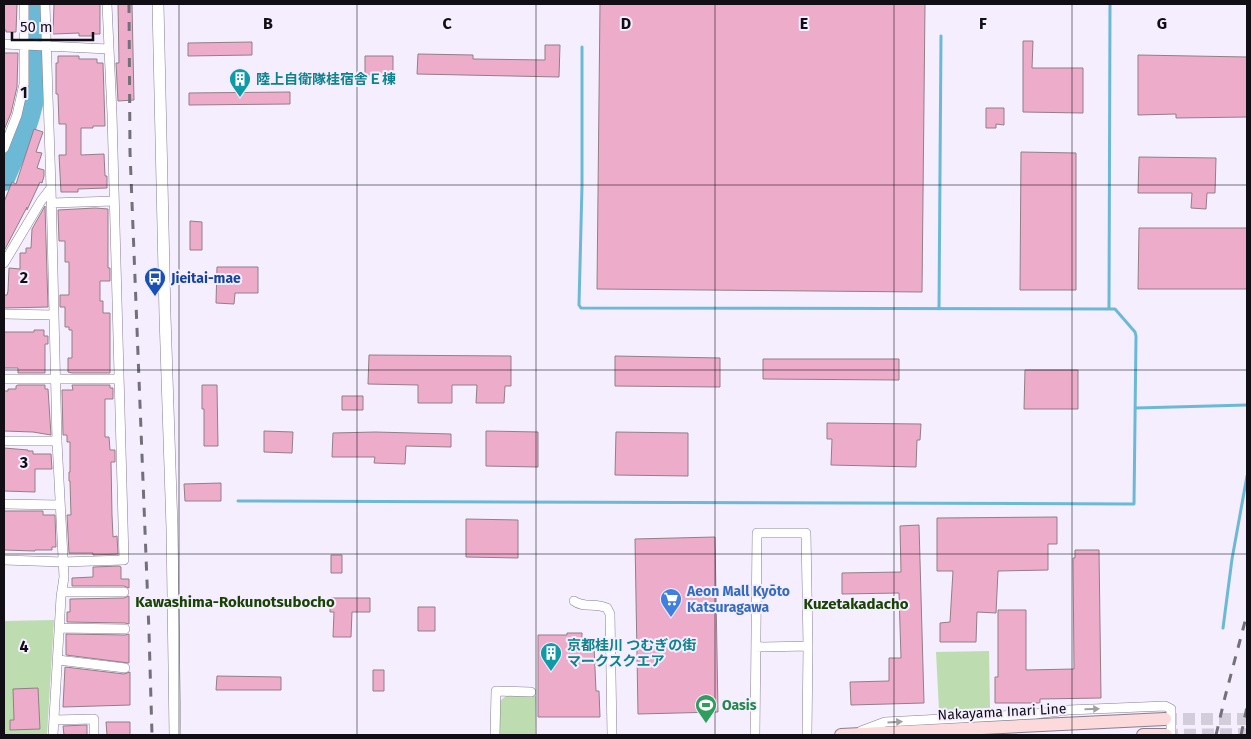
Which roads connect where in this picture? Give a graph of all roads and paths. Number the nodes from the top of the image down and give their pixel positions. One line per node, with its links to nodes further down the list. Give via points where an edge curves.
1 (24, 4): 6 (street)
2 (45, 4): 7 (street)
3 (107, 4): 8 (street)
4 (158, 4): 39 (street)
5 (4, 44): 6 (street)
6 (26, 45): 7 (street); 9 (street, via 24,84 17,115)
7 (44, 46): 8 (street); 10 (street)
8 (108, 49): 11 (street)
9 (4, 148)
10 (51, 188): 12 (street); 13 (street)
11 (114, 201): 12 (street); 18 (street)
12 (52, 203): 15 (street)
13 (4, 263)
14 (4, 314): 15 (street)
15 (53, 315): 17 (street)
16 (4, 379): 17 (street)
17 (56, 379): 18 (street); 20 (street)
18 (119, 379): 24 (street, via 124,560)
19 (4, 441): 20 (street)
20 (57, 441): 22 (street)
21 (4, 504): 22 (street)
22 (60, 505): 24 (street)
23 (4, 560): 24 (street)
24 (63, 562): 25 (street)
25 (62, 592): 26 (street); 28 (street)
26 (124, 592)
27 (574, 600): 41 (street, via 579,605 600,605 610,614)
28 (59, 628): 29 (street); 32 (street)
29 (125, 629)
30 (808, 646): 31 (street); 31 (street, via 806,533 757,533); 43 (street)
31 (756, 647): 42 (street)
32 (58, 660): 33 (street); 36 (street)
33 (125, 668)
34 (531, 692): 40 (street, via 496,691)
35 (1166, 719): 45 (main road, Nakayama Inari Line)
36 (54, 720): 37 (street); 38 (street, via 94,719)
37 (53, 735)
38 (94, 735)
39 (175, 735)
40 (495, 735)
41 (612, 735)
42 (755, 735)
43 (807, 735)
44 (841, 735): 45 (main road, Nakayama Inari Line)
45 (849, 735): 48 (street, one-way to 48, via 885,722 1165,706 1170,709)
46 (1143, 735): 47 (main road)
47 (1166, 735)
48 (1171, 735)

